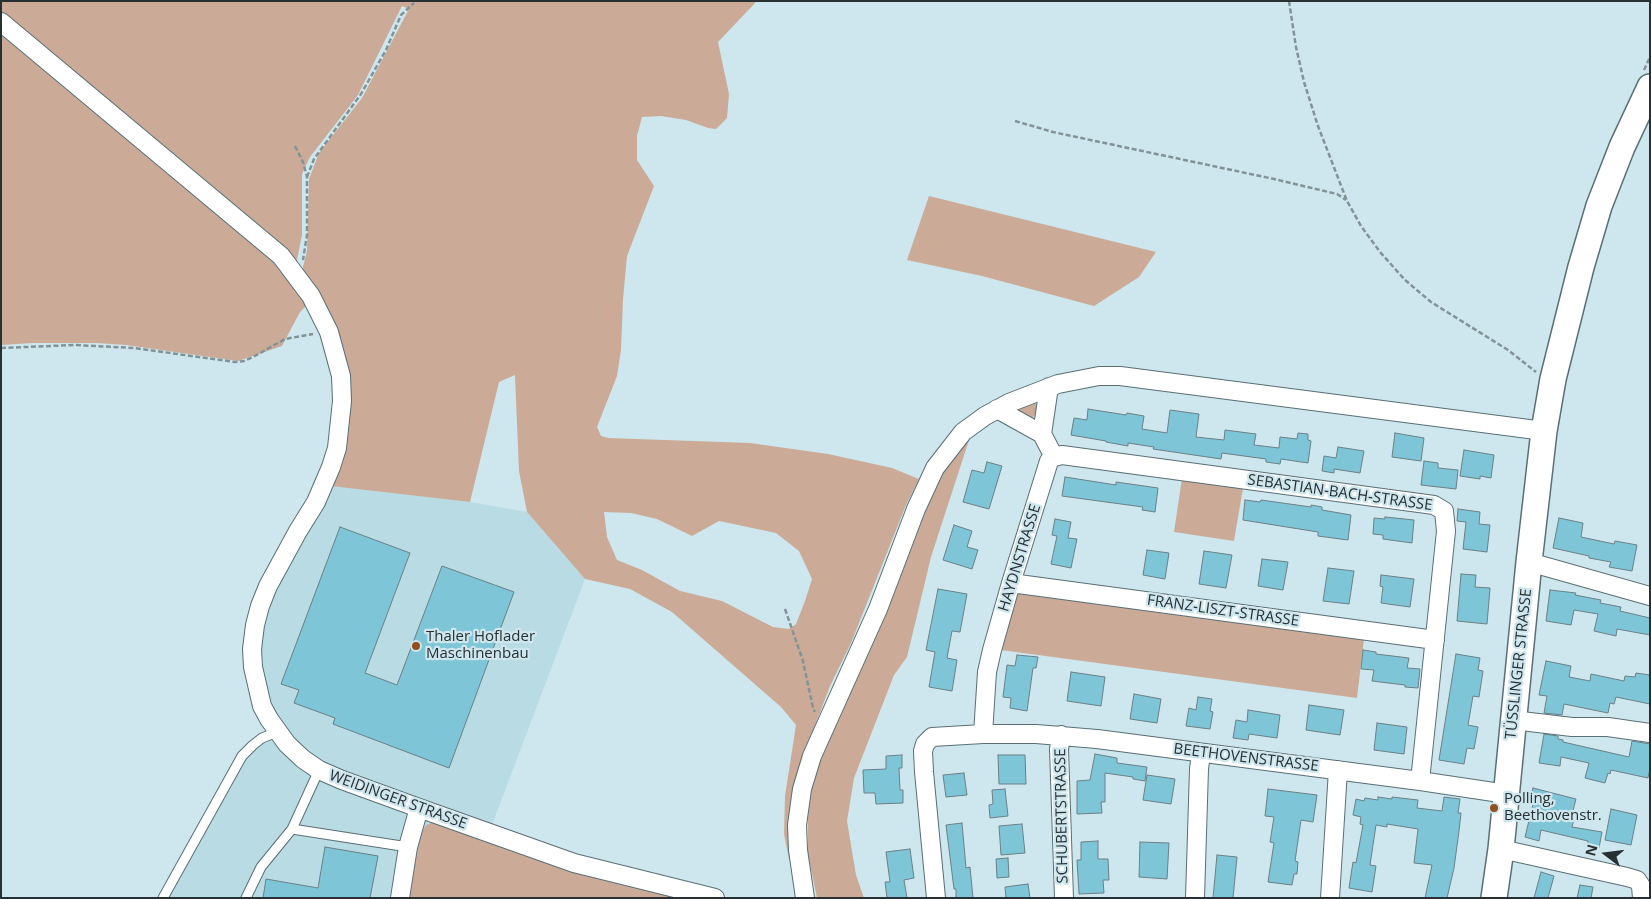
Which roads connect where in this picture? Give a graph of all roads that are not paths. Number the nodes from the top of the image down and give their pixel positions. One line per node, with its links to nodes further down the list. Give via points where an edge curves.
1 (1, 22): 13 (street, WEIDINGER STRASSE, via 281,256 311,296 329,332 341,376 341,422 337,448 316,502 268,586 254,625 252,649 257,687 268,720)
2 (1650, 87): 5 (street, TÜSSLINGER STRASSE, via 1622,147 1583,258 1564,330)
3 (1049, 387): 4 (street); 5 (street, via 1099,376 1120,376); 6 (street)
4 (997, 409): 6 (street); 30 (street, via 963,432 935,468 912,518 878,609 824,726 807,771 797,825)
5 (1544, 431): 8 (street, TÜSSLINGER STRASSE)
6 (1042, 434): 7 (street)
7 (1054, 457): 9 (street, HAYDNSTRASSE, via 1049,462); 11 (street, SEBASTIAN-BACH-STRASSE, via 1062,455 1434,505 1444,511 1446,531)
8 (1529, 562): 10 (street); 12 (street, TÜSSLINGER STRASSE)
9 (1011, 583): 11 (street, FRANZ-LISZT-STRASSE); 15 (street, HAYDNSTRASSE, via 987,672)
10 (1650, 596)
11 (1435, 640): 20 (street, SEBASTIAN-BACH-STRASSE)
12 (1513, 720): 14 (street); 21 (street, TÜSSLINGER STRASSE)
13 (277, 732): 18 (street, WEIDINGER STRASSE, via 303,759); 26 (lane, via 262,738 242,756)
14 (1650, 733)
15 (983, 734): 16 (street, BEETHOVENSTRASSE); 31 (street, BEETHOVENSTRASSE, via 932,738 925,744 924,772)
16 (1061, 735): 17 (street, BEETHOVENSTRASSE); 32 (street, SCHUBERTSTRASSE)
17 (1201, 753): 19 (street, BEETHOVENSTRASSE); 33 (street)
18 (319, 770): 22 (street, WEIDINGER STRASSE); 23 (lane)
19 (1338, 770): 20 (street, BEETHOVENSTRASSE); 34 (street)
20 (1420, 781): 21 (street, BEETHOVENSTRASSE)
21 (1507, 794): 25 (street, TÜSSLINGER STRASSE)
22 (419, 808): 24 (street); 29 (street, WEIDINGER STRASSE, via 574,863)
23 (292, 829): 24 (lane); 27 (lane, via 261,867)
24 (408, 847): 28 (street)
25 (1501, 849): 35 (street, TÜSSLINGER STRASSE); 36 (street, via 1637,880)
26 (163, 898)
27 (246, 898)
28 (400, 898)
29 (715, 898)
30 (805, 898)
31 (936, 898)
32 (1064, 898)
33 (1195, 898)
34 (1330, 898)
35 (1494, 898)
36 (1642, 898)

